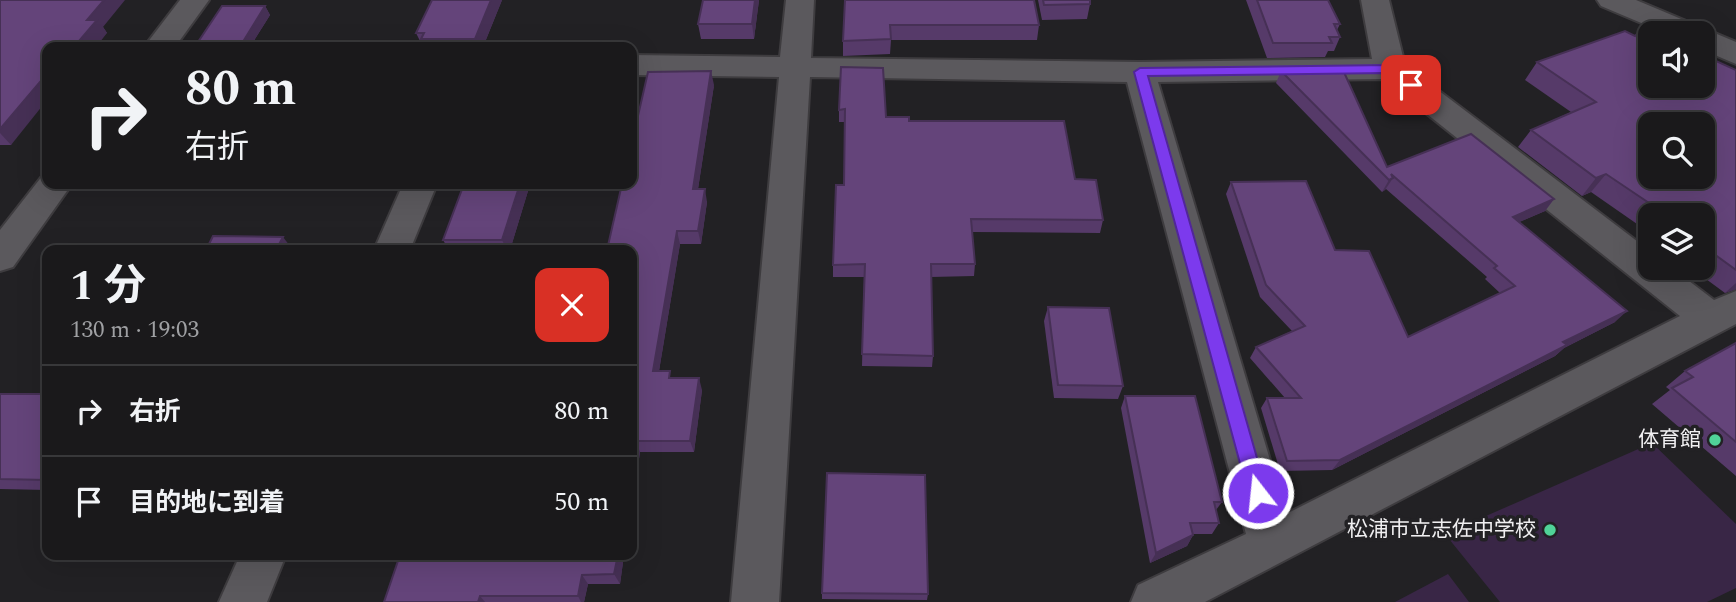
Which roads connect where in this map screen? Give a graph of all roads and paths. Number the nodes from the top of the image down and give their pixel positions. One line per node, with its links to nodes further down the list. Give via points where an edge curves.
1 (195, 0): 6 (street)
2 (800, 0): 10 (street)
3 (1375, 0): 11 (street)
4 (1611, 0): 5 (street)
5 (1661, 21)
6 (163, 42)
7 (1715, 44): 8 (street)
8 (1736, 54)
9 (637, 65): 10 (street)
10 (793, 66): 12 (street); 21 (street)
11 (1390, 69): 12 (street); 17 (street)
12 (1140, 72): 18 (street)
13 (51, 189): 16 (street)
14 (418, 189): 15 (street)
15 (394, 245)
16 (0, 257)
17 (1724, 312): 18 (street)
18 (1272, 545): 22 (street)
19 (261, 560): 20 (street)
20 (243, 602)
21 (755, 602)
22 (1155, 602)

